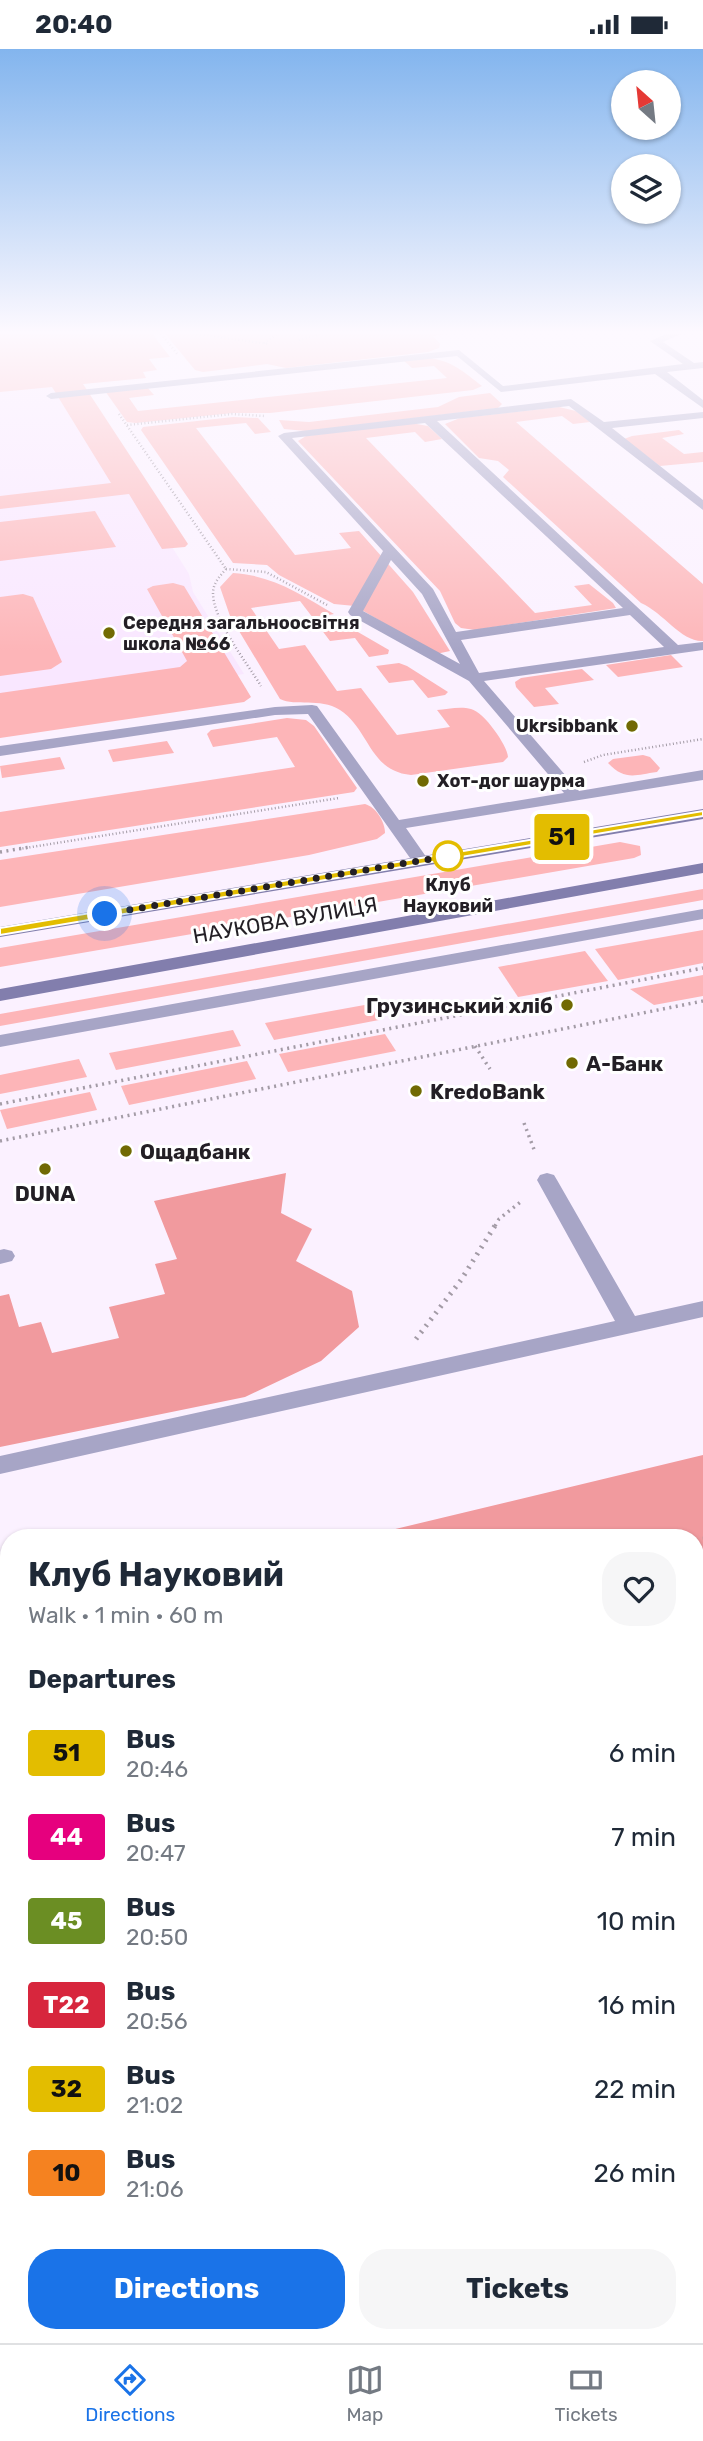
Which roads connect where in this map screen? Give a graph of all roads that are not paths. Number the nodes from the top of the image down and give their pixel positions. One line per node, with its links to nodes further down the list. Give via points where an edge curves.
1 (286, 438): 5 (lane)
2 (448, 438): 6 (lane)
3 (617, 438): 4 (lane)
4 (703, 506)
5 (390, 551): 7 (lane, via 428,592); 10 (lane, via 355,612)
6 (633, 611): 7 (lane); 9 (lane)
7 (452, 638): 10 (lane)
8 (703, 646): 9 (lane)
9 (675, 650): 10 (lane)
10 (474, 678): 13 (lane)
11 (0, 751): 15 (lane, via 312,709)
12 (703, 775): 13 (lane)
13 (575, 796): 15 (lane)
14 (703, 814): 16 (main road, НАУКОВА ВУЛИЦЯ)
15 (396, 825): 16 (lane)
16 (421, 861): 19 (main road, НАУКОВА ВУЛИЦЯ)
17 (703, 868): 20 (main road, НАУКОВА ВУЛИЦЯ)
18 (703, 914): 21 (lane)
19 (0, 932)
20 (0, 995)
21 (0, 1041)
22 (547, 1180): 24 (lane)
23 (703, 1309): 24 (lane)
24 (629, 1326): 25 (lane)
25 (0, 1465)

